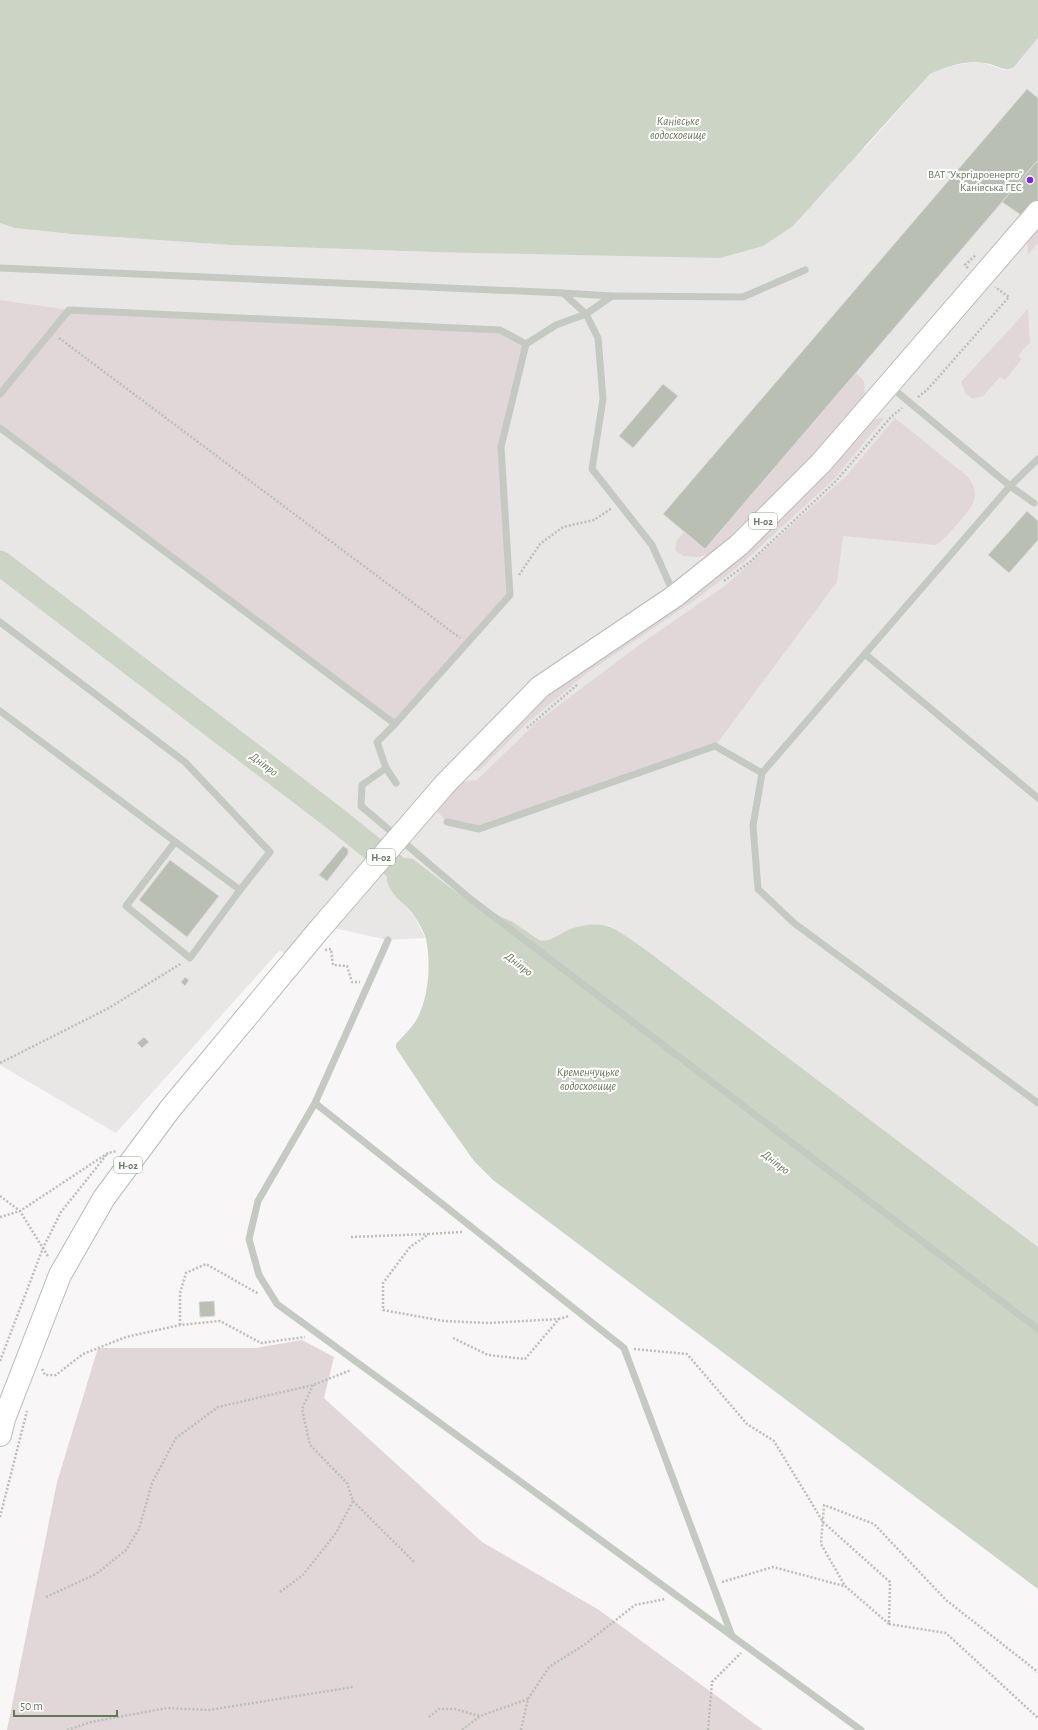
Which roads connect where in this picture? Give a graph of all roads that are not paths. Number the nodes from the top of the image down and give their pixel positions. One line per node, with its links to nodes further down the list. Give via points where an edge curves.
1 (1038, 212): 8 (main road, Н-02)
2 (0, 268): 4 (lane)
3 (805, 270): 5 (lane, via 743,297)
4 (563, 293): 5 (lane); 6 (lane)
5 (612, 296): 6 (lane)
6 (586, 314): 7 (lane, via 556,324); 14 (lane, via 598,338 603,399 592,469 652,545)
7 (526, 344): 9 (lane, via 500,330 70,310); 18 (lane, via 501,447 510,595)
8 (889, 385): 12 (lane); 14 (main road, Н-02, via 821,463 739,545)
9 (0, 394)
10 (0, 428): 18 (lane)
11 (1038, 459): 12 (lane)
12 (1010, 486): 13 (lane); 16 (lane)
13 (1034, 503)
14 (675, 596): 30 (main road, Н-02, bridge, via 540,687 445,784 320,941 170,1109 104,1198 60,1275)
15 (0, 622): 25 (lane, via 186,762 270,852)
16 (865, 654): 20 (lane); 22 (lane)
17 (0, 711): 24 (lane)
18 (395, 724): 19 (lane, via 377,742)
19 (386, 768): 21 (lane); 29 (lane, via 362,784 361,806 468,897)
20 (762, 773): 23 (lane, via 714,746 479,829); 28 (lane, via 753,826 758,889 794,923)
21 (396, 783)
22 (1038, 798)
23 (447, 822)
24 (175, 842): 25 (lane); 25 (lane, via 126,906 190,958)
25 (240, 890)
26 (388, 940): 27 (lane)
27 (315, 1103): 31 (lane, via 624,1348); 31 (lane, via 258,1201 249,1239 259,1275 277,1304)
28 (1038, 1103)
29 (1038, 1329)
30 (0, 1435)
31 (732, 1636): 32 (lane)
32 (861, 1730)

